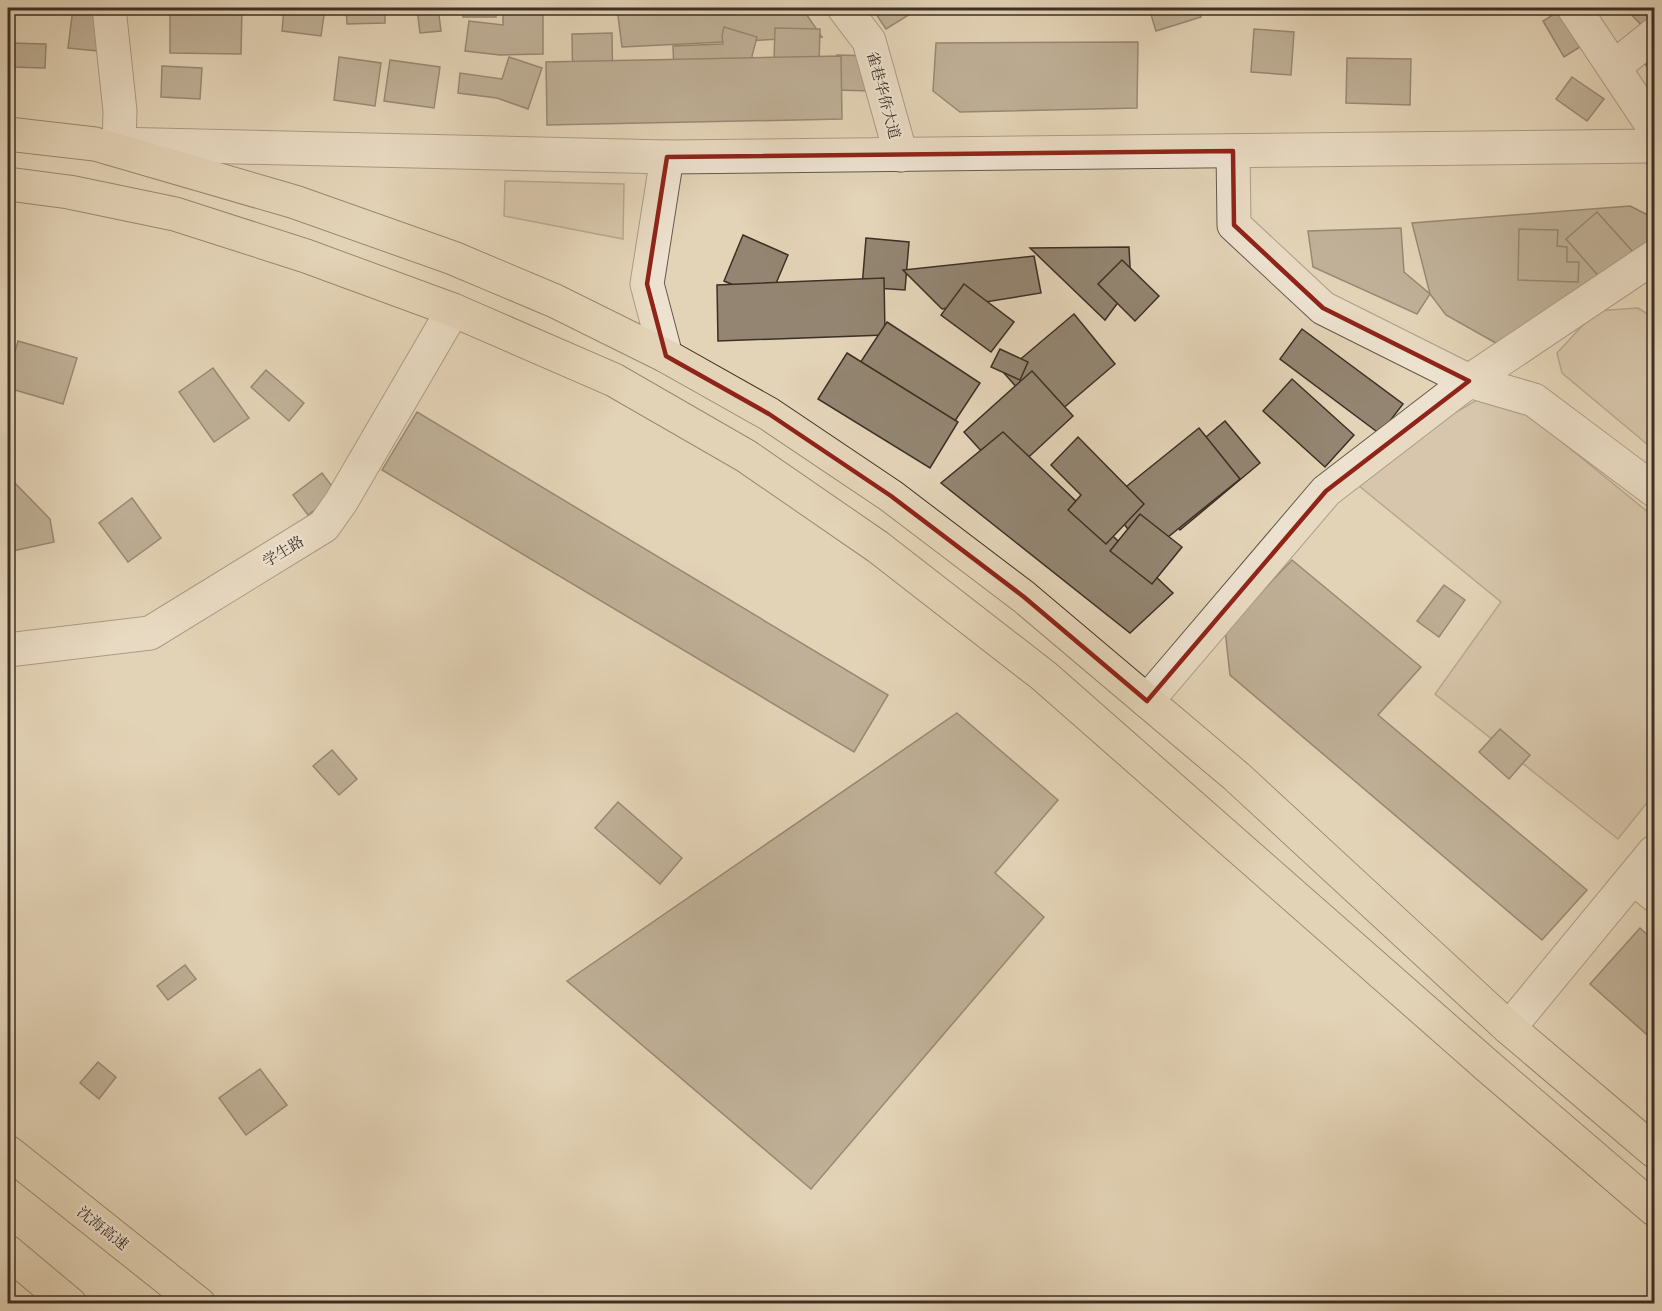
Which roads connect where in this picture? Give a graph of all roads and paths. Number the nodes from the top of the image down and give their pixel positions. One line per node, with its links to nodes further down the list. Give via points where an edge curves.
1 (109, 8): 8 (street, via 120,111)
2 (844, 8): 11 (street, 雀巷华侨大道, via 869,41)
3 (1574, 8): 5 (street)
4 (1654, 34): 5 (street)
5 (1614, 68): 6 (street)
6 (1654, 128)
7 (8, 134): 8 (main road)
8 (107, 144): 12 (street); 16 (main road, via 295,202 453,258)
9 (1654, 146): 10 (street)
10 (1233, 151): 11 (street); 17 (street, via 1234,225 1323,308)
11 (901, 155): 12 (street)
12 (667, 157): 16 (street, via 647,284)
13 (8, 184): 15 (main road, via 175,214 306,256)
14 (1654, 256): 17 (street)
15 (453, 310): 19 (street, 学生路, via 324,526 150,633); 27 (main road, via 614,381 746,456 878,547 1044,676)
16 (666, 356): 20 (main road, via 769,414 891,495 1024,597)
17 (1469, 381): 18 (street, via 1534,400); 20 (street, via 1326,491)
18 (1654, 490)
19 (8, 650)
20 (1147, 701): 24 (main road, via 1237,777)
21 (1654, 852): 22 (street)
22 (1629, 883): 23 (lane); 24 (street)
23 (1654, 903)
24 (1509, 1028): 25 (main road)
25 (1654, 1151)
26 (8, 1152): 30 (main road, 沈海高速)
27 (1654, 1209)
28 (8, 1252): 29 (main road)
29 (70, 1304)
30 (199, 1304)

